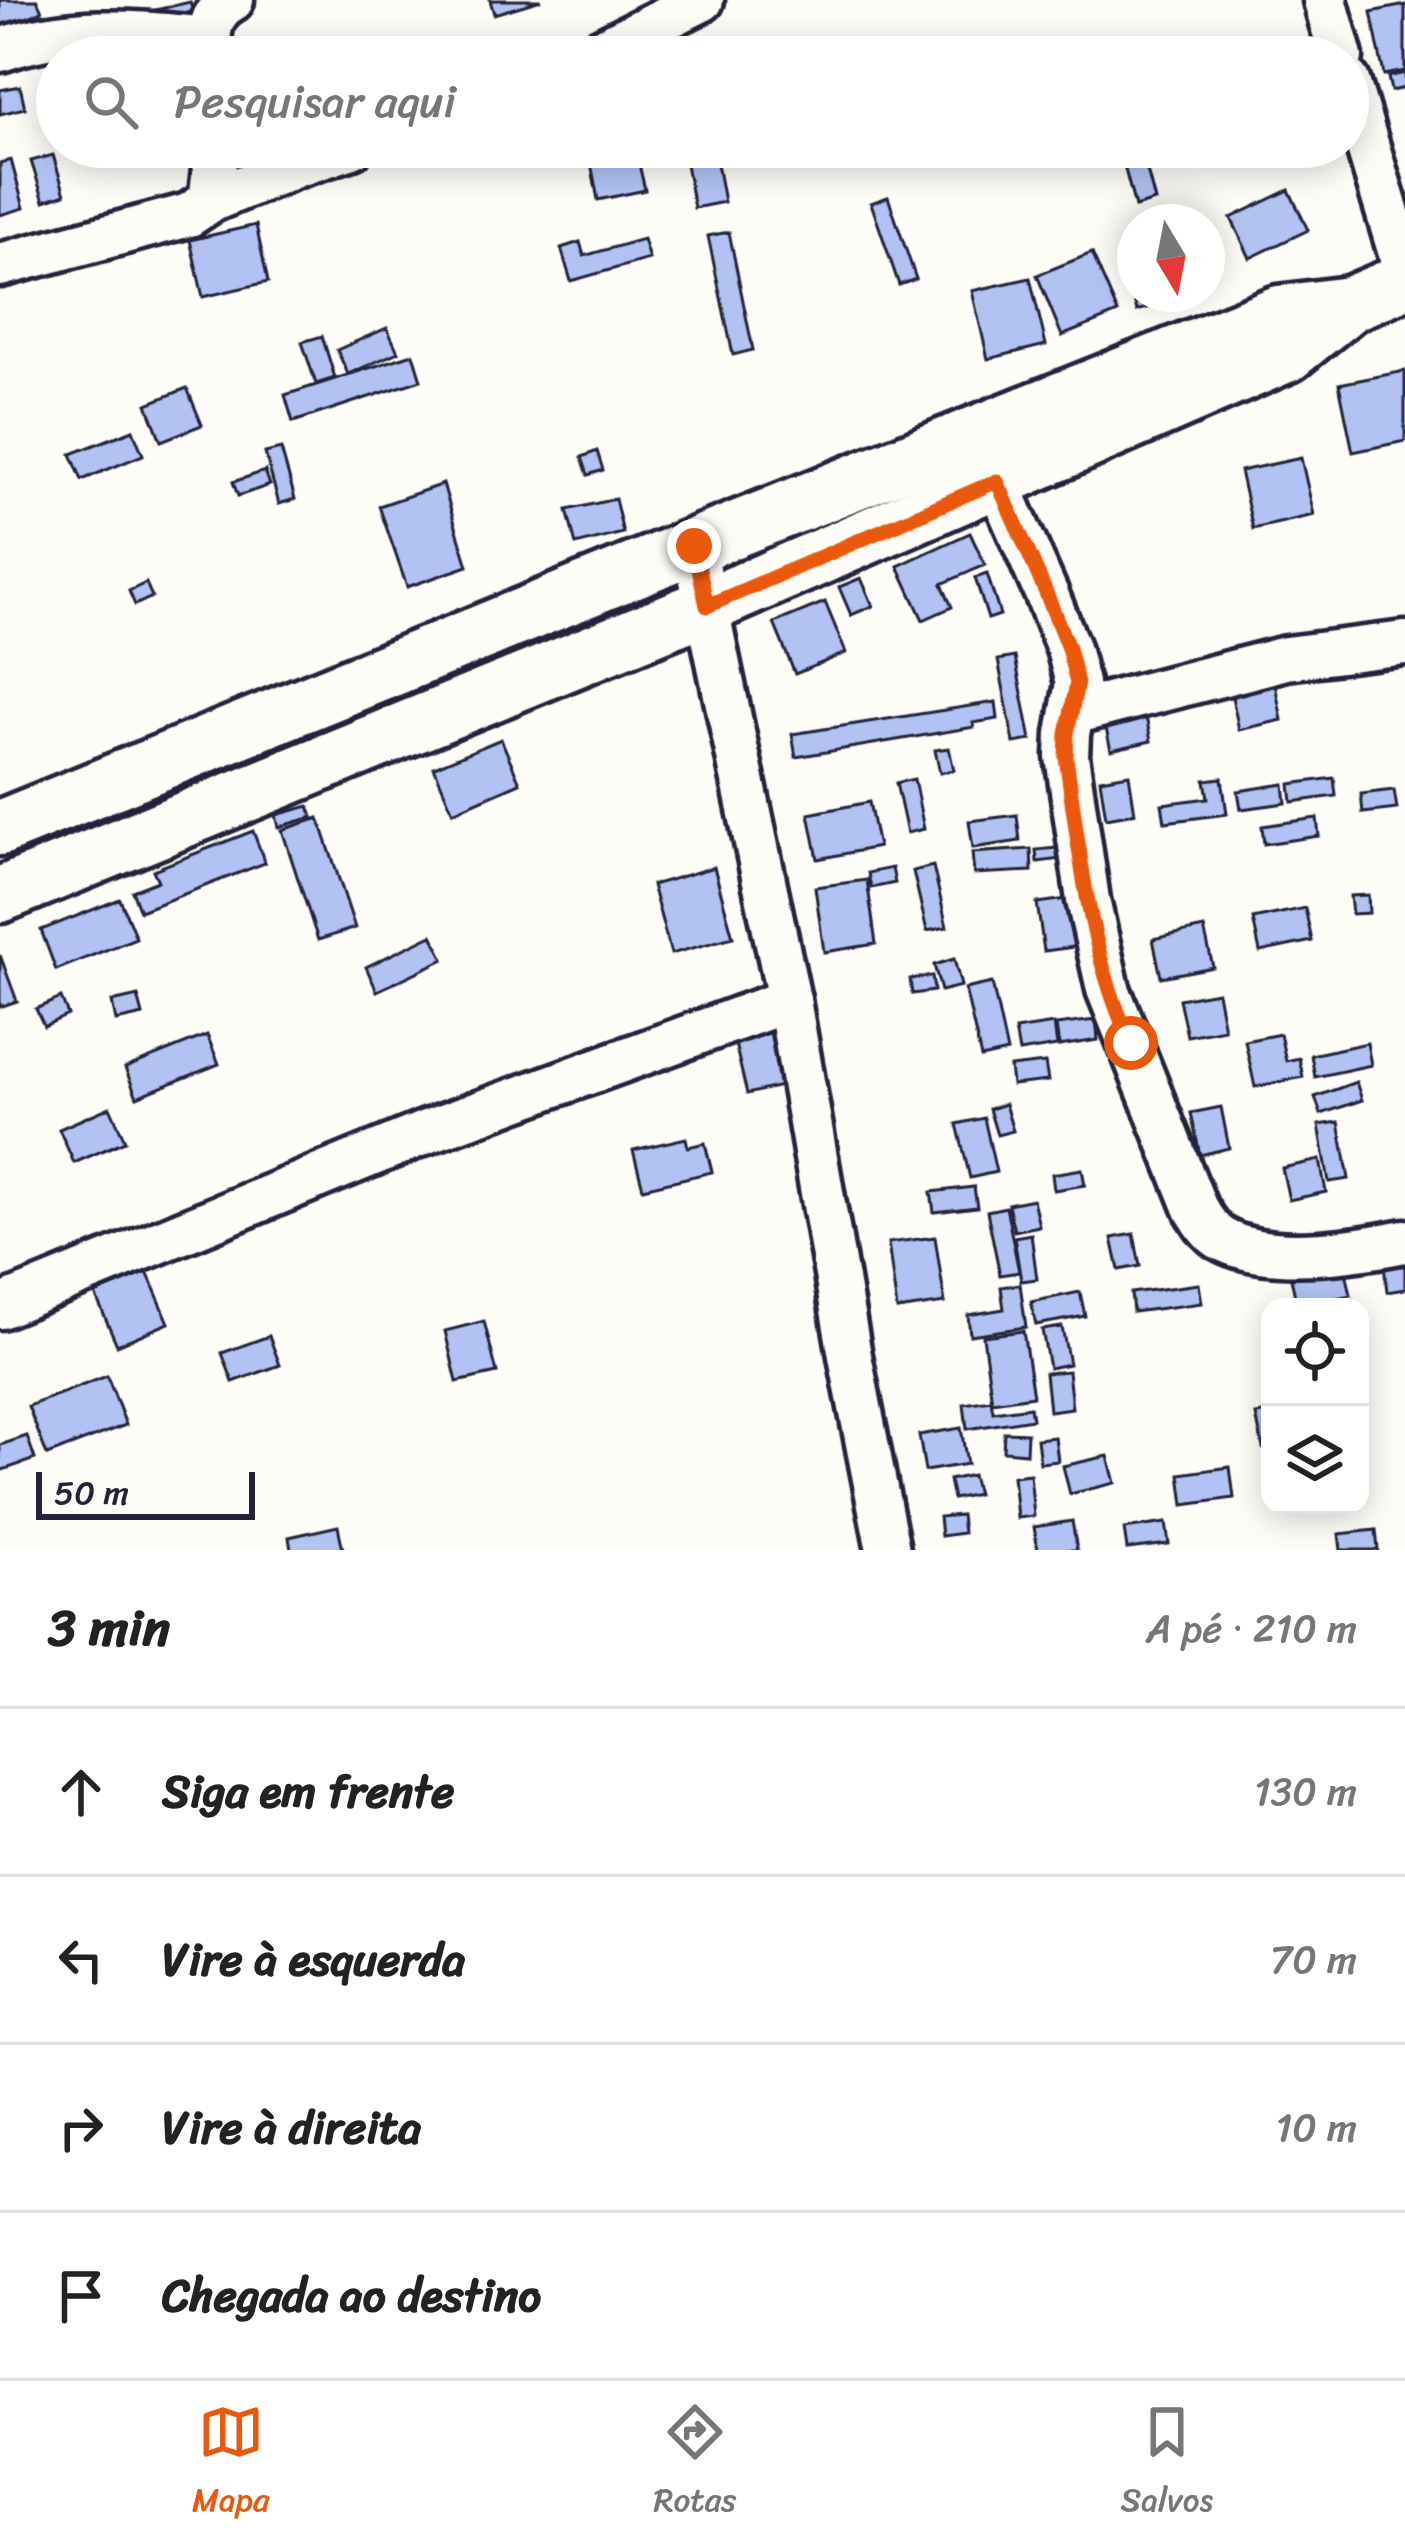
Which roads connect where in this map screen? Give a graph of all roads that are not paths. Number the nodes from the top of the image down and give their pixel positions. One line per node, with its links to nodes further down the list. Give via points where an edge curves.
1 (232, 0): 6 (street, via 212,20)
2 (701, 0): 7 (street)
3 (1325, 0): 8 (street)
4 (51, 36): 5 (street)
5 (153, 36)
6 (210, 36)
7 (630, 36)
8 (1335, 36)
9 (36, 40): 10 (street)
10 (0, 50)
11 (1369, 151): 16 (street)
12 (214, 168): 14 (street)
13 (290, 168): 14 (street)
14 (209, 201): 15 (street, via 189,214)
15 (0, 265)
16 (1405, 270)
17 (1405, 281): 18 (main road)
18 (1349, 304): 19 (main road, via 1288,354); 20 (main road, via 1279,313)
19 (997, 481): 21 (main road); 23 (street, via 1068,648 1077,683)
20 (694, 546): 21 (street); 24 (main road)
21 (707, 606): 25 (main road); 26 (street)
22 (1405, 643): 23 (street, via 1286,658)
23 (1073, 713): 27 (street, via 1066,757 1104,976 1207,1227 1222,1239 1276,1252)
24 (0, 829)
25 (0, 895)
26 (789, 1000): 28 (street, via 429,1131); 29 (street)
27 (1405, 1241)
28 (0, 1307)
29 (888, 1550)

